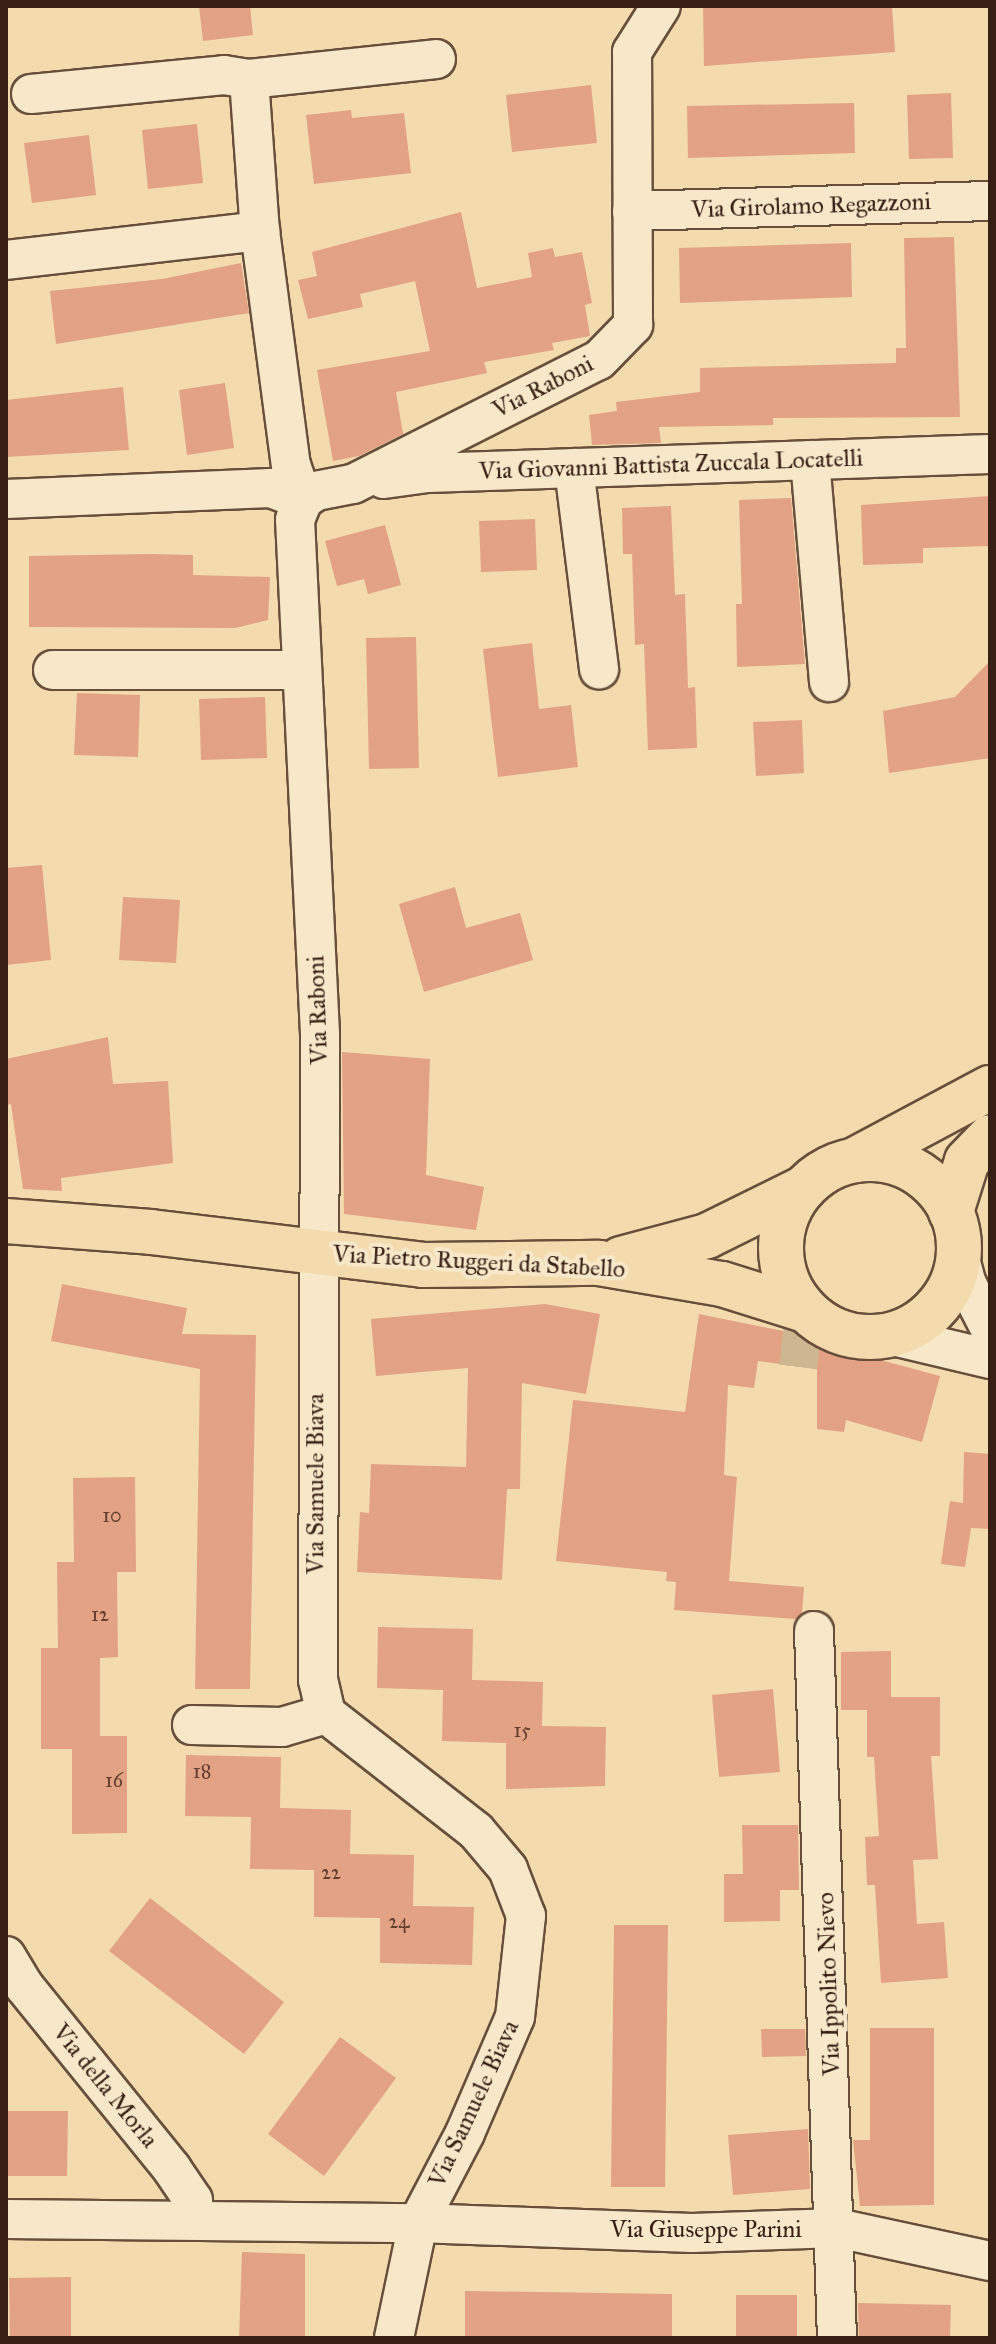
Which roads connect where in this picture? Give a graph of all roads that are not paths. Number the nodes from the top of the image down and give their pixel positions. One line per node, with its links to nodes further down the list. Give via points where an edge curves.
1 (661, 6): 6 (street, Via Raboni, via 632,52)
2 (436, 59): 3 (street)
3 (249, 79): 4 (street, via 224,75); 7 (street)
4 (31, 94)
5 (990, 201): 6 (street, Via Girolamo Regazzoni)
6 (632, 211): 12 (street, Via Raboni, via 633,325 599,360)
7 (260, 231): 8 (street); 14 (street, via 291,465)
8 (6, 260)
9 (990, 454): 10 (street, Via Giovanni Battista Zuccala Locatelli)
10 (810, 460): 11 (street, Via Giovanni Battista Zuccala Locatelli); 18 (street)
11 (574, 468): 12 (street, Via Giovanni Battista Zuccala Locatelli, via 428,473); 15 (street)
12 (353, 484): 14 (street, Via Raboni, via 316,491)
13 (6, 499): 14 (street, via 271,488)
14 (303, 500): 17 (street, Via Raboni, via 295,520)
15 (599, 669)
16 (53, 670): 17 (street)
17 (301, 670): 25 (street, Via Raboni, via 320,1034)
18 (829, 682)
19 (990, 1088): 21 (main road)
20 (990, 1137): 23 (main road, via 967,1161)
21 (855, 1160): 22 (main road, Via Pietro Ruggeri da Stabello, via 828,1170); 23 (main road, Via Pietro Ruggeri da Stabello, via 885,1160 912,1169 935,1187)
22 (804, 1188): 27 (main road, via 764,1212 678,1247); 28 (main road, Via Pietro Ruggeri da Stabello, via 787,1214 781,1258)
23 (951, 1212): 26 (main road, Via Pietro Ruggeri da Stabello)
24 (6, 1221): 25 (main road, Via Pietro Ruggeri da Stabello, via 151,1232)
25 (318, 1254): 27 (main road, Via Pietro Ruggeri da Stabello, via 423,1265); 33 (street, Via Samuele Biava, via 317,1636 318,1680)
26 (959, 1255): 29 (street, Via Pietro Ruggeri da Stabello); 30 (main road, Via Pietro Ruggeri da Stabello, via 952,1282 937,1307 915,1325)
27 (599, 1263): 28 (main road, Via Pietro Ruggeri da Stabello, via 722,1284)
28 (804, 1319): 30 (main road, Via Pietro Ruggeri da Stabello, via 845,1334)
29 (990, 1329)
30 (889, 1335): 31 (street, Via Pietro Ruggeri da Stabello)
31 (990, 1359)
32 (814, 1631): 39 (street, Via Ippolito Nievo)
33 (326, 1714): 34 (street, via 282,1727); 38 (street, Via Samuele Biava, via 476,1831 508,1869 526,1916 515,2017 465,2133)
34 (192, 1725)
35 (6, 1956): 37 (street, Via della Morla, via 24,1986 172,2169 193,2200)
36 (6, 2219): 37 (street)
37 (194, 2219): 38 (street)
38 (418, 2223): 39 (street, Via Giuseppe Parini, via 692,2233); 41 (street, Via Samuele Biava)
39 (837, 2228): 40 (street, Via Giuseppe Parini); 42 (street, Via Ippolito Nievo)
40 (990, 2261)
41 (394, 2338)
42 (837, 2338)

